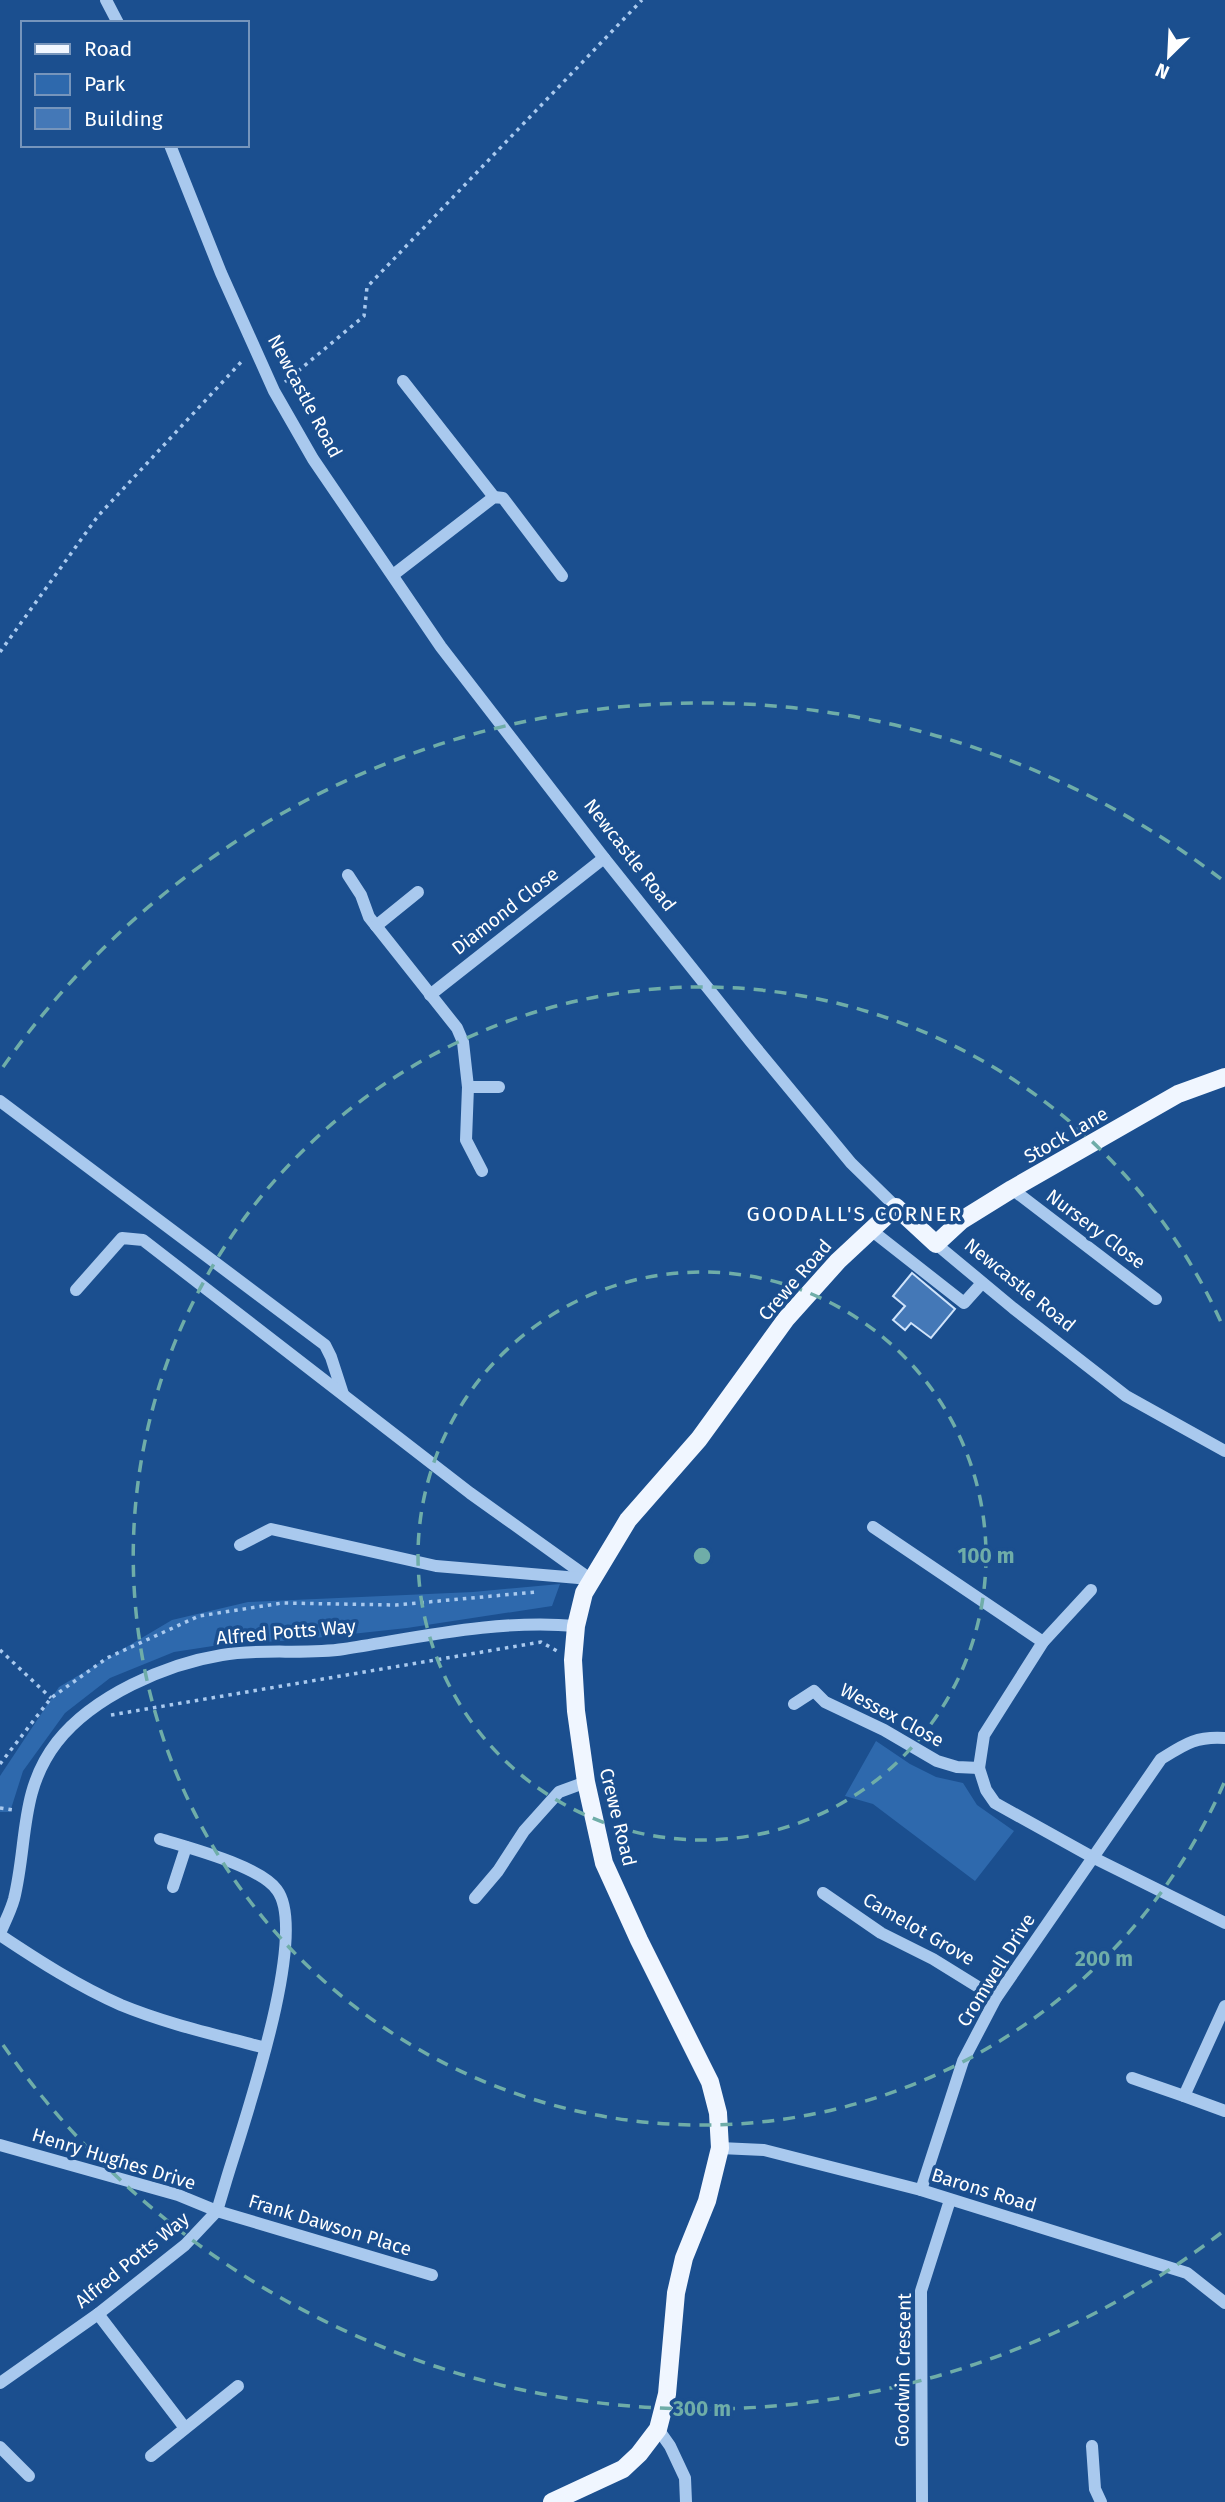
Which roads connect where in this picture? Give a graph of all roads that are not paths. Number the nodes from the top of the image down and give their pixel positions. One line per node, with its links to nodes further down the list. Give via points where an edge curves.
1 (106, 0): 2 (street)
2 (117, 21)
3 (171, 147): 6 (street, Newcastle Road, via 274,391 313,459)
4 (403, 381): 5 (street)
5 (494, 497): 6 (street); 7 (street, via 503,498)
6 (393, 575): 8 (street, Newcastle Road, via 441,647)
7 (562, 576)
8 (604, 858): 12 (street, Diamond Close); 19 (street, Newcastle Road, via 816,1122)
9 (348, 875): 11 (street)
10 (418, 892): 11 (street)
11 (373, 922): 12 (street)
12 (430, 995): 14 (street, via 463,1042)
13 (1225, 1077): 18 (main road, Stock Lane, via 1178,1094)
14 (468, 1087): 15 (street); 17 (street, via 466,1140)
15 (499, 1087)
16 (0, 1101): 25 (street, via 325,1345)
17 (482, 1171)
18 (1013, 1189): 21 (main road, Stock Lane, via 962,1220); 24 (street, Nursery Close)
19 (896, 1208): 20 (main road, Crewe Road); 21 (main road, Newcastle Road)
20 (872, 1230): 22 (street, via 964,1303); 29 (main road, Crewe Road, via 786,1319 699,1439 628,1520)
21 (936, 1244): 22 (street, Newcastle Road)
22 (982, 1283): 26 (street, Newcastle Road, via 1126,1396)
23 (76, 1290): 25 (street, via 122,1238 143,1240)
24 (1156, 1299)
25 (343, 1394): 29 (street)
26 (1225, 1451)
27 (873, 1527): 32 (street)
28 (240, 1545): 29 (street, via 271,1529 436,1566)
29 (590, 1579): 31 (main road, Crewe Road)
30 (1091, 1590): 32 (street)
31 (576, 1626): 36 (main road, Crewe Road, via 573,1660); 44 (street, Alfred Potts Way, via 546,1623 471,1628 340,1649 223,1654 156,1672 119,1691 57,1741 36,1776 25,1811 14,1901)
32 (1043, 1642): 35 (street, via 984,1735)
33 (794, 1704): 35 (street, Wessex Close, via 814,1691 825,1702 937,1761)
34 (1225, 1738): 39 (street, Cromwell Drive, via 1206,1737 1161,1759)
35 (979, 1768): 39 (street, via 995,1803)
36 (586, 1782): 42 (street, via 559,1792); 52 (main road, Crewe Road, via 604,1863 710,2082)
37 (160, 1839): 38 (street, Alfred Potts Way)
38 (186, 1847): 40 (street); 47 (street, Alfred Potts Way, via 263,1877 278,1890 284,1909 285,1952 280,1995)
39 (1094, 1858): 43 (street); 45 (street, Cromwell Drive)
40 (173, 1887)
41 (823, 1893): 45 (street, Camelot Grove, via 881,1933)
42 (475, 1898)
43 (1225, 1923)
44 (0, 1934): 47 (street, via 56,1972 120,2004)
45 (996, 1998): 53 (street, Cromwell Drive, via 963,2061)
46 (1225, 2006): 49 (street)
47 (265, 2048): 55 (street, Alfred Potts Way)
48 (1132, 2078): 49 (street)
49 (1184, 2096): 50 (street)
50 (1225, 2111)
51 (0, 2146): 55 (street, Henry Hughes Drive, via 178,2195)
52 (720, 2148): 53 (street, Barons Road, via 764,2150); 62 (main road, Crewe Road, via 676,2293 667,2394)
53 (921, 2190): 54 (street, Barons Road)
54 (950, 2200): 57 (street, Barons Road, via 1187,2273); 69 (street, Goodwin Crescent, via 920,2291)
55 (217, 2211): 56 (street, Frank Dawson Place); 58 (street, Alfred Potts Way, via 185,2245)
56 (432, 2275)
57 (1225, 2303)
58 (98, 2314): 59 (street, Alfred Potts Way); 61 (street)
59 (0, 2383)
60 (238, 2386): 61 (street)
61 (186, 2428): 65 (street)
62 (658, 2429): 67 (main road, Crewe Road, via 624,2469); 68 (street, via 685,2478)
63 (1092, 2446): 70 (street, via 1095,2489)
64 (0, 2448): 66 (street)
65 (151, 2456)
66 (29, 2476)
67 (560, 2500)
68 (686, 2502)
69 (922, 2502)
70 (1101, 2502)

